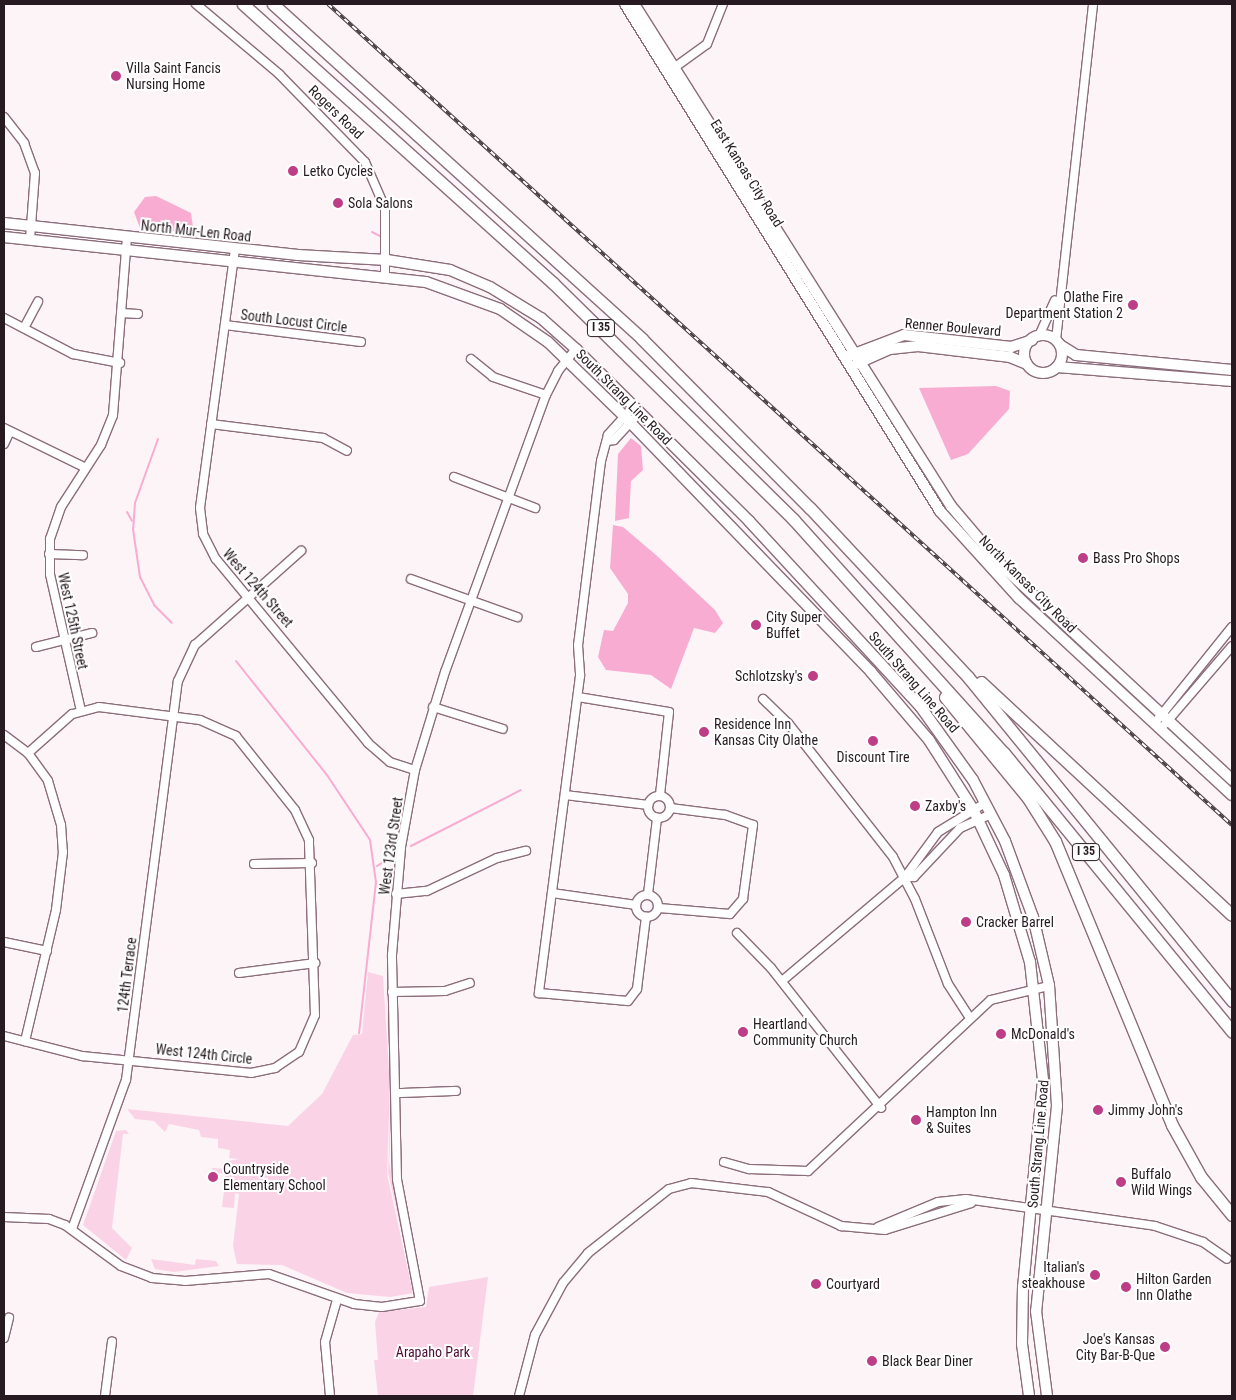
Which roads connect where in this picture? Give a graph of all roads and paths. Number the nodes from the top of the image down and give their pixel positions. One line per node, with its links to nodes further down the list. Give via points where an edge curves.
1 (196, 4): 17 (street, Rogers Road, via 279,74 359,152 385,208)
2 (243, 4): 64 (highway, I 35, via 675,399)
3 (273, 4): 65 (highway, I 35, via 642,339)
4 (625, 4): 8 (main road, East Kansas City Road)
5 (634, 4): 8 (main road, East Kansas City Road)
6 (723, 4): 8 (street, via 707,44)
7 (1093, 4): 20 (street)
8 (671, 70): 31 (main road, East Kansas City Road); 36 (main road, East Kansas City Road)
9 (4, 117): 11 (street, via 24,143 35,173)
10 (4, 223): 11 (main road, North Mur-Len Road)
11 (32, 226): 13 (main road, North Mur-Len Road); 14 (street)
12 (4, 237): 14 (main road, North Mur-Len Road)
13 (127, 238): 15 (main road, North Mur-Len Road); 16 (street, West 125th Street)
14 (30, 240): 16 (main road, North Mur-Len Road)
15 (235, 249): 17 (main road, North Mur-Len Road); 18 (street, West 124th Street)
16 (125, 252): 18 (main road, North Mur-Len Road); 22 (street, West 125th Street)
17 (387, 260): 19 (street, Rogers Road); 30 (main road, South Strang Line Road, via 450,270 490,287 526,308)
18 (233, 262): 19 (main road, North Mur-Len Road); 25 (street, West 124th Street)
19 (385, 278): 33 (main road, South Strang Line Road, via 445,286 481,300 516,318)
20 (1060, 283): 27 (street); 29 (street)
21 (38, 302): 26 (street)
22 (121, 313): 23 (street); 35 (street, West 125th Street)
23 (138, 314)
24 (4, 318): 26 (street)
25 (225, 325): 28 (street, South Locust Circle); 44 (street, West 124th Street)
26 (24, 328): 35 (street, via 73,354)
27 (1035, 338): 29 (main road); 31 (main road, Renner Boulevard, via 1011,346 904,335); 37 (main road, via 1024,354)
28 (361, 342)
29 (1058, 343): 38 (main road, via 1062,356); 39 (main road, via 1076,355)
30 (576, 349): 33 (street, West 123rd Street); 42 (main road, South Strang Line Road)
31 (855, 353): 34 (main road, North Kansas City Road); 36 (main road, Renner Boulevard)
32 (471, 359): 41 (street, via 493,376)
33 (566, 360): 41 (street, West 123rd Street); 43 (main road, South Strang Line Road)
34 (861, 362): 36 (main road, Renner Boulevard); 37 (main road, Renner Boulevard, via 890,349 918,346 1010,357); 71 (main road, North Kansas City Road, via 931,478 968,526 1002,565)
35 (120, 363): 48 (street, West 125th Street, via 112,420)
36 (847, 363): 71 (main road, North Kansas City Road, via 921,483 975,553)
37 (1027, 364): 38 (main road, via 1041,373)
38 (1057, 367): 40 (main road)
39 (1232, 370)
40 (1232, 381)
41 (546, 395): 50 (street, West 123rd Street)
42 (637, 409): 43 (street); 80 (main road, South Strang Line Road, via 749,521 920,706)
43 (628, 420): 66 (street, via 607,441 601,461 578,644); 83 (main road, South Strang Line Road, via 871,672 929,740)
44 (211, 424): 47 (street, via 323,438); 56 (street, West 124th Street, via 200,526 210,551)
45 (7, 430): 46 (street); 48 (street)
46 (4, 444)
47 (347, 450)
48 (86, 468): 53 (street, West 125th Street, via 56,518)
49 (454, 477): 50 (street)
50 (509, 496): 51 (street); 57 (street, West 123rd Street)
51 (535, 508)
52 (301, 551): 56 (street, 124th Terrace)
53 (49, 554): 54 (street); 61 (street, West 125th Street)
54 (83, 555)
55 (411, 579): 57 (street)
56 (248, 596): 70 (street, 124th Terrace, via 189,654 178,681); 75 (street, West 124th Street, via 368,743 390,762)
57 (471, 600): 58 (street); 68 (street, West 123rd Street)
58 (516, 617)
59 (1232, 627): 71 (street)
60 (92, 633): 61 (street)
61 (64, 641): 63 (street); 69 (street, West 125th Street)
62 (1232, 646): 71 (street)
63 (36, 648)
64 (936, 675): 110 (highway, I 35); 120 (highway, via 939,689 1028,798 1055,841 1172,1125 1201,1177)
65 (968, 676): 96 (highway, via 980,682); 108 (highway, I 35)
66 (578, 697): 77 (street); 78 (street, via 669,712)
67 (763, 699): 90 (street, via 881,841)
68 (433, 707): 72 (street); 75 (street, West 123rd Street)
69 (81, 711): 70 (street, West 124th Circle, via 99,707); 74 (street, via 62,721)
70 (173, 716): 88 (street, West 124th Circle, via 214,723 242,742 302,820); 113 (street, 124th Terrace)
71 (1161, 722): 76 (main road, North Kansas City Road); 79 (main road, North Kansas City Road)
72 (503, 729)
73 (4, 735): 74 (street)
74 (28, 752): 100 (street, via 48,781 57,804 63,852)
75 (416, 770): 91 (street, West 123rd Street)
76 (1232, 780)
77 (565, 795): 81 (street); 92 (street)
78 (660, 795): 81 (street); 82 (street)
79 (1232, 795)
80 (986, 803): 83 (street); 84 (main road, South Strang Line Road)
81 (648, 805): 85 (street)
82 (670, 808): 85 (street); 95 (street, via 725,815 753,825 743,899 730,914)
83 (973, 809): 86 (main road, South Strang Line Road); 90 (street, via 938,832)
84 (991, 814): 86 (street); 105 (main road, South Strang Line Road, via 1027,899)
85 (657, 818): 93 (street)
86 (979, 820): 90 (street, via 960,828 914,876); 106 (main road, South Strang Line Road, via 1013,901)
87 (526, 851): 91 (street, via 497,858 427,891)
88 (312, 863): 89 (street); 101 (street, West 124th Circle)
89 (254, 864)
90 (905, 877): 103 (street); 109 (street, via 948,984)
91 (396, 894): 107 (street, West 123rd Street)
92 (552, 894): 94 (street); 97 (street, via 539,993 628,1001 637,989)
93 (648, 894): 94 (street); 95 (street, via 656,899)
94 (636, 905): 97 (street)
95 (659, 908): 97 (street)
96 (1232, 915)
97 (646, 918)
98 (737, 932): 103 (street)
99 (4, 942): 100 (street)
100 (47, 951): 112 (street)
101 (315, 963): 102 (street); 113 (street, West 124th Circle, via 312,1031 299,1052 282,1065 251,1073)
102 (239, 973)
103 (782, 981): 116 (street)
104 (470, 983): 107 (street, via 445,991)
105 (1049, 986): 106 (street); 119 (main road, South Strang Line Road, via 1057,1106)
106 (1036, 989): 109 (street, via 991,1000); 118 (main road, South Strang Line Road, via 1043,1094)
107 (392, 992): 115 (street, West 123rd Street)
108 (1232, 1001)
109 (970, 1018): 116 (street)
110 (1232, 1032)
111 (4, 1036): 112 (street, West 124th Circle)
112 (24, 1041): 113 (street, West 124th Circle, via 73,1055)
113 (129, 1058): 122 (street, 124th Terrace, via 124,1092)
114 (456, 1091): 115 (street)
115 (399, 1093): 124 (street, West 123rd Street, via 397,1179 420,1301 382,1307)
116 (881, 1108): 117 (street, via 808,1171 749,1169)
117 (724, 1162)
118 (1032, 1210): 119 (street); 130 (street, via 960,1199 938,1202 878,1227 841,1226 768,1192 691,1183 669,1189 588,1253 563,1283 535,1335); 131 (main road, South Strang Line Road, via 1022,1320)
119 (1046, 1212): 123 (street, via 1155,1226 1202,1242); 132 (main road, South Strang Line Road, via 1036,1311)
120 (1232, 1215)
121 (4, 1216): 122 (street, via 49,1219)
122 (72, 1229): 124 (street, via 143,1276 185,1281 269,1274)
123 (1227, 1258)
124 (337, 1300): 129 (street, via 325,1342)
125 (9, 1318): 126 (street)
126 (4, 1338)
127 (112, 1341): 128 (street)
128 (105, 1396)
129 (330, 1396)
130 (519, 1396)
131 (1029, 1396)
132 (1047, 1396)

